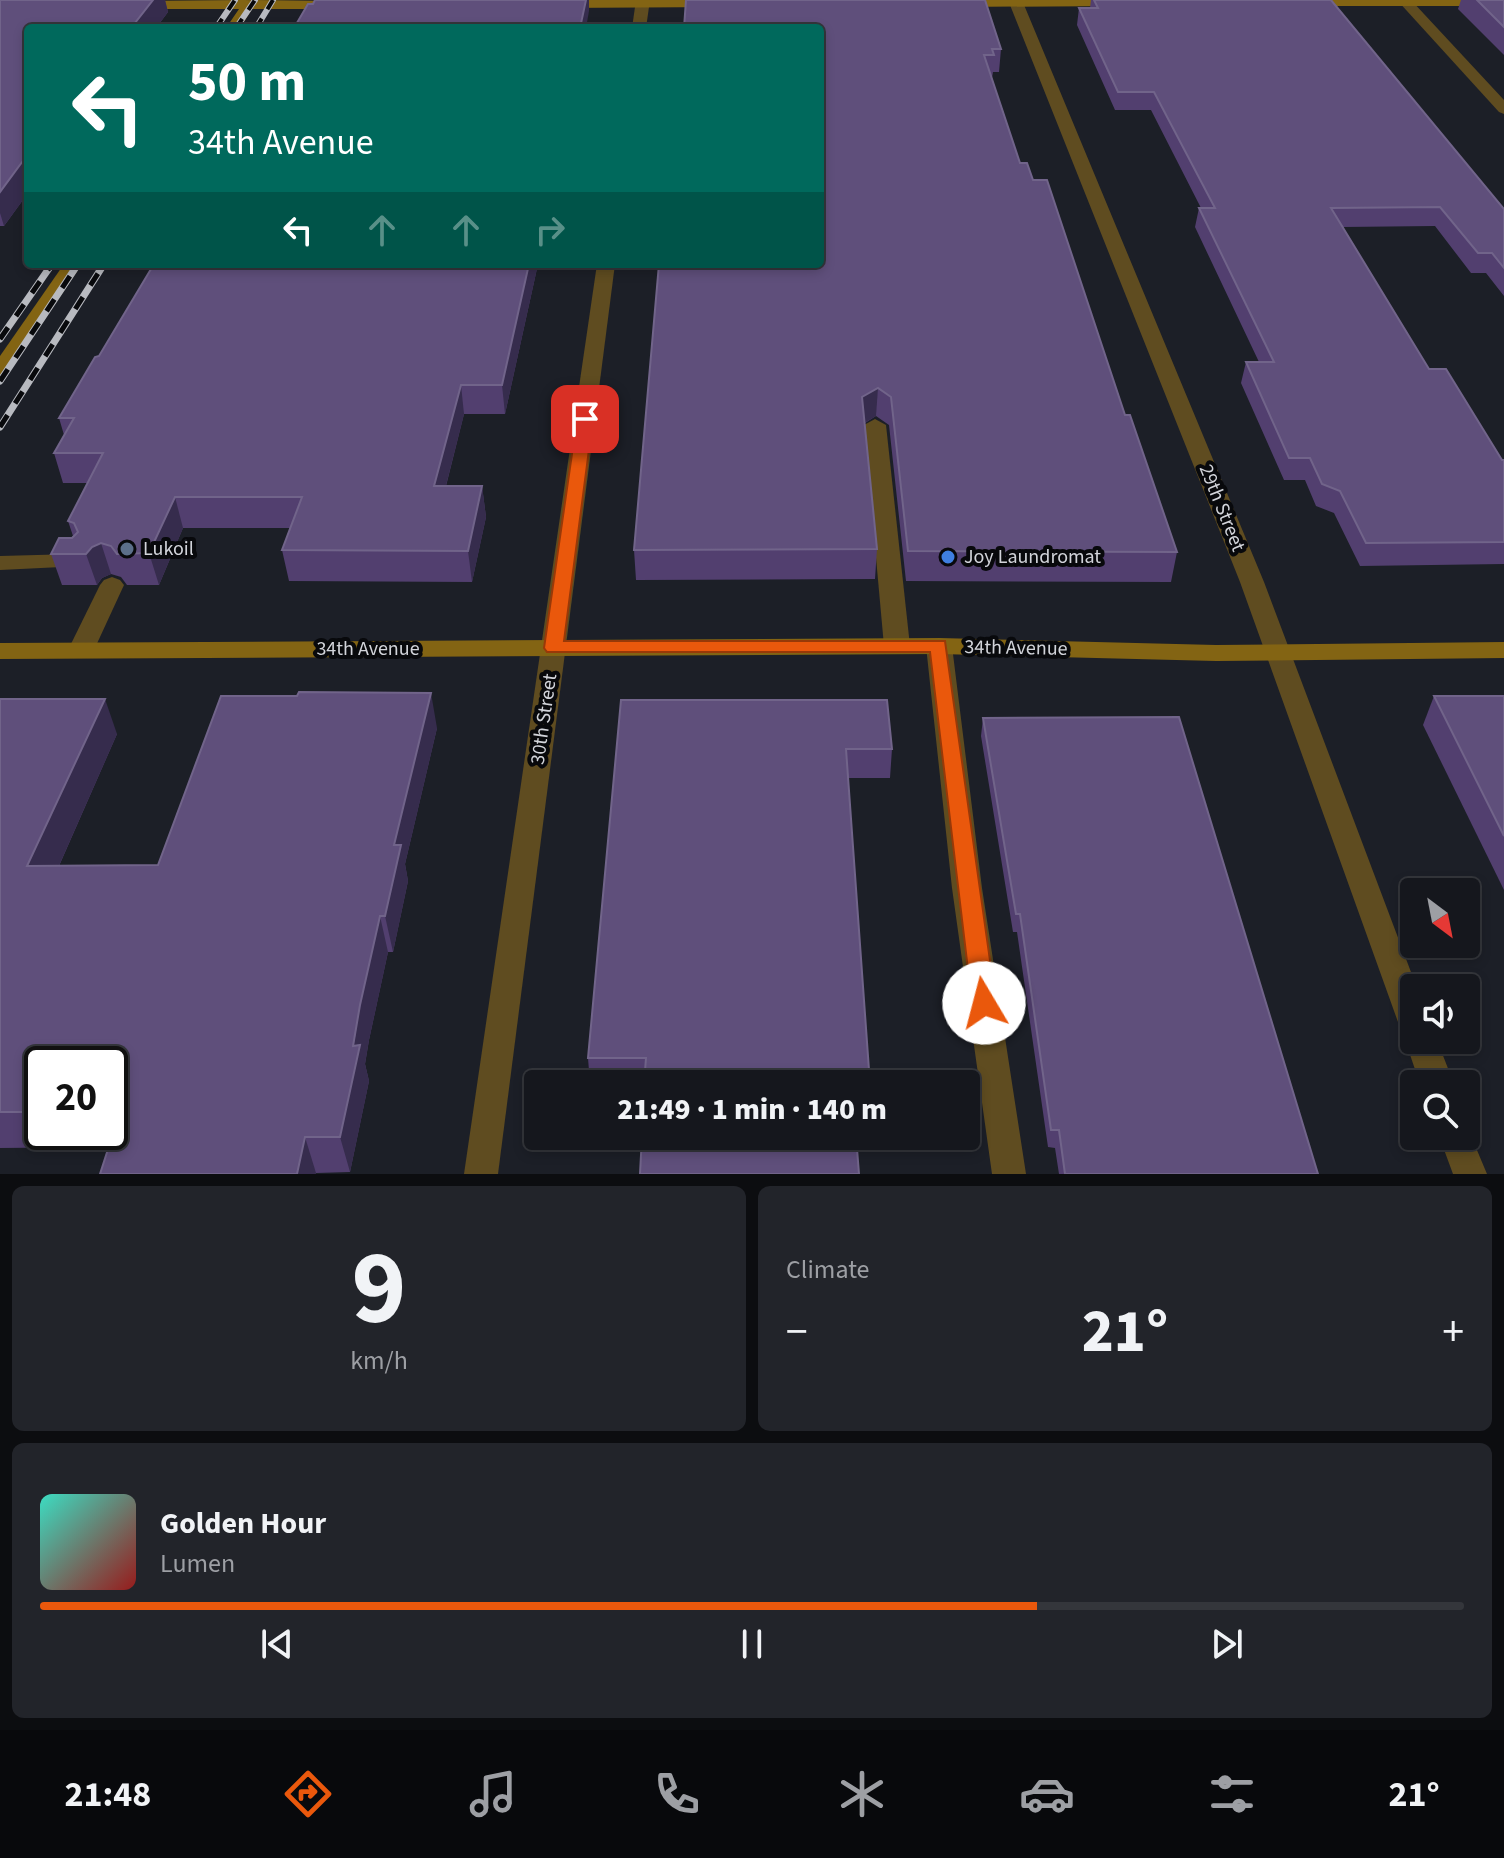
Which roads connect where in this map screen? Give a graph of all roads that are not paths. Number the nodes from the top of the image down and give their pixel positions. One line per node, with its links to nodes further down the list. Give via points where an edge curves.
1 (1016, 1): 5 (street); 9 (street); 29 (street, 29th Street)
2 (1404, 1): 6 (street); 7 (street); 15 (street)
3 (250, 2): 11 (street); 12 (street); 13 (street)
4 (642, 2): 8 (street); 10 (street); 14 (street)
5 (1136, 2)
6 (1292, 2)
7 (1504, 2)
8 (736, 3)
9 (939, 3)
10 (540, 4)
11 (118, 5)
12 (359, 5)
13 (236, 24)
14 (639, 24)
15 (1504, 109)
16 (70, 268): 18 (street)
17 (605, 268): 25 (street, 30th Street)
18 (0, 371)
19 (875, 425): 23 (street)
20 (74, 561): 21 (street)
21 (0, 563)
22 (112, 585): 26 (street)
23 (897, 646): 24 (street, 34th Avenue); 25 (street, 34th Avenue)
24 (939, 646): 29 (street, 34th Avenue); 33 (street, via 967,888)
25 (553, 648): 26 (street, 34th Avenue); 32 (street, 30th Street)
26 (81, 650): 28 (street, 34th Avenue)
27 (1504, 650): 29 (street, 34th Avenue)
28 (0, 651)
29 (1278, 652): 30 (street, 29th Street)
30 (1400, 984)
31 (1461, 1150): 34 (street)
32 (481, 1174)
33 (1009, 1174)
34 (1470, 1174)

